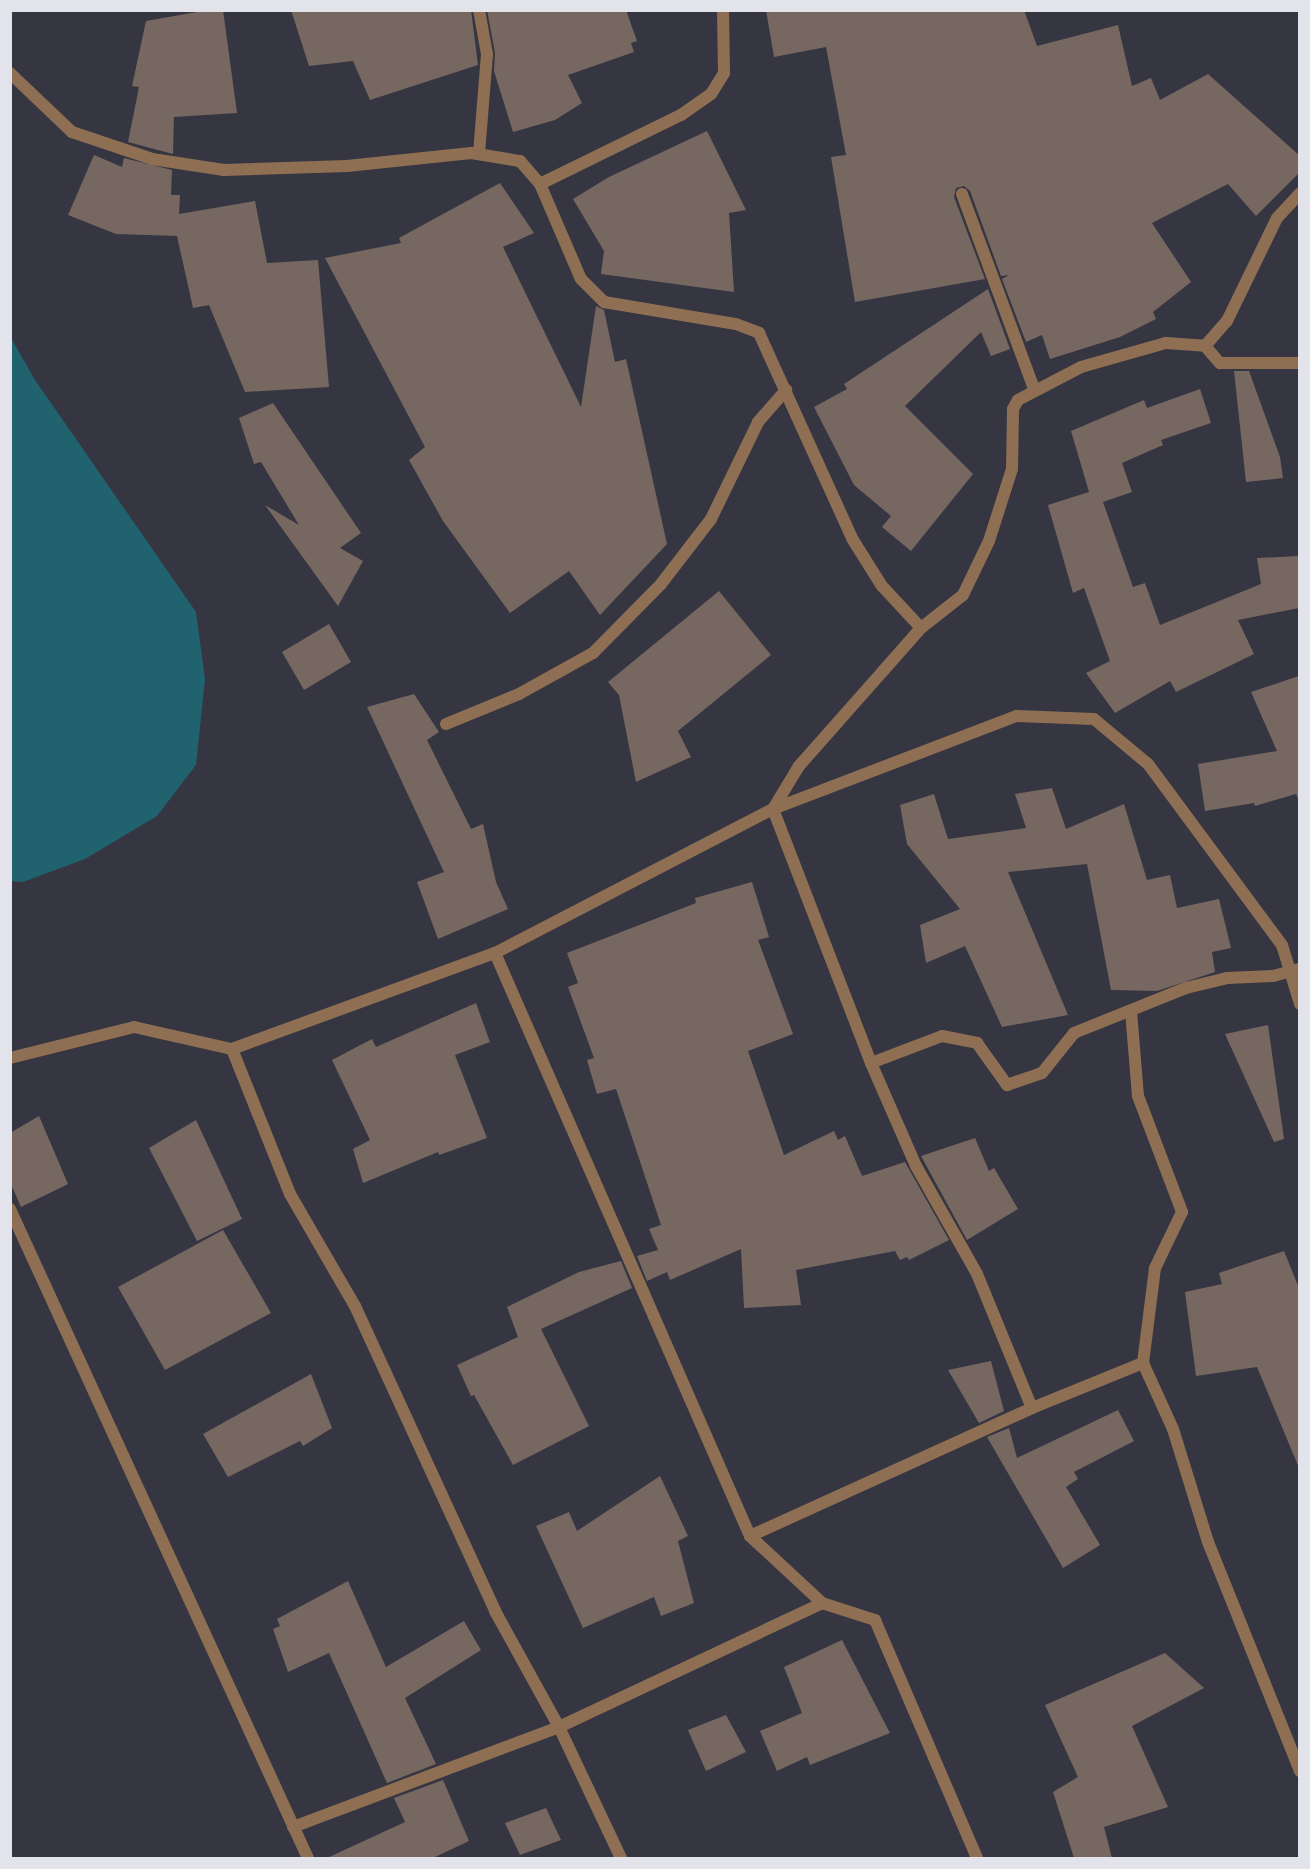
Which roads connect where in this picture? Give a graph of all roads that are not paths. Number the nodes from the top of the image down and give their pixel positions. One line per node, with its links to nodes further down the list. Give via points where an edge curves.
1 (479, 10): 4 (street, via 487,54)
2 (723, 10): 5 (street, via 724,73 711,94 633,141)
3 (10, 73): 4 (street, via 72,132 152,159 224,170 347,166)
4 (479, 153): 5 (street, via 520,161)
5 (540, 184): 11 (street, via 581,279 604,302 736,324 759,333)
6 (1299, 193): 8 (street, via 1277,218 1227,321)
7 (962, 194): 10 (street)
8 (1205, 346): 9 (street, via 1220,363); 10 (street, via 1166,343 1081,367)
9 (1299, 363)
10 (1034, 389): 12 (street, via 1013,409 1012,469 989,541 963,595)
11 (786, 390): 12 (street, via 853,540 882,586); 13 (street, via 758,422 711,519 661,584 593,653 519,694)
12 (921, 628): 14 (street, via 799,766)
13 (446, 724)
14 (773, 808): 15 (street); 16 (street, via 1017,716 1094,719 1149,764 1282,945); 21 (street)
15 (495, 953): 19 (street); 25 (street)
16 (1294, 970): 17 (street); 18 (street, via 1186,988)
17 (1299, 1004)
18 (1131, 1011): 21 (street, via 1074,1033 1042,1073 1007,1085 977,1043 942,1036); 23 (street, via 1137,1096 1182,1212 1155,1268)
19 (232, 1049): 20 (street, via 134,1027); 27 (street, via 290,1194 355,1306 495,1611)
20 (10, 1058)
21 (871, 1063): 24 (street, via 916,1166 977,1274)
22 (10, 1209): 29 (street, via 238,1699)
23 (1143, 1363): 24 (street); 28 (street, via 1173,1430 1208,1542)
24 (1032, 1408): 25 (street)
25 (750, 1536): 26 (street)
26 (822, 1604): 27 (street); 32 (street, via 875,1620)
27 (559, 1727): 29 (street); 31 (street)
28 (1299, 1771)
29 (292, 1827): 30 (street)
30 (308, 1858)
31 (621, 1858)
32 (977, 1858)

